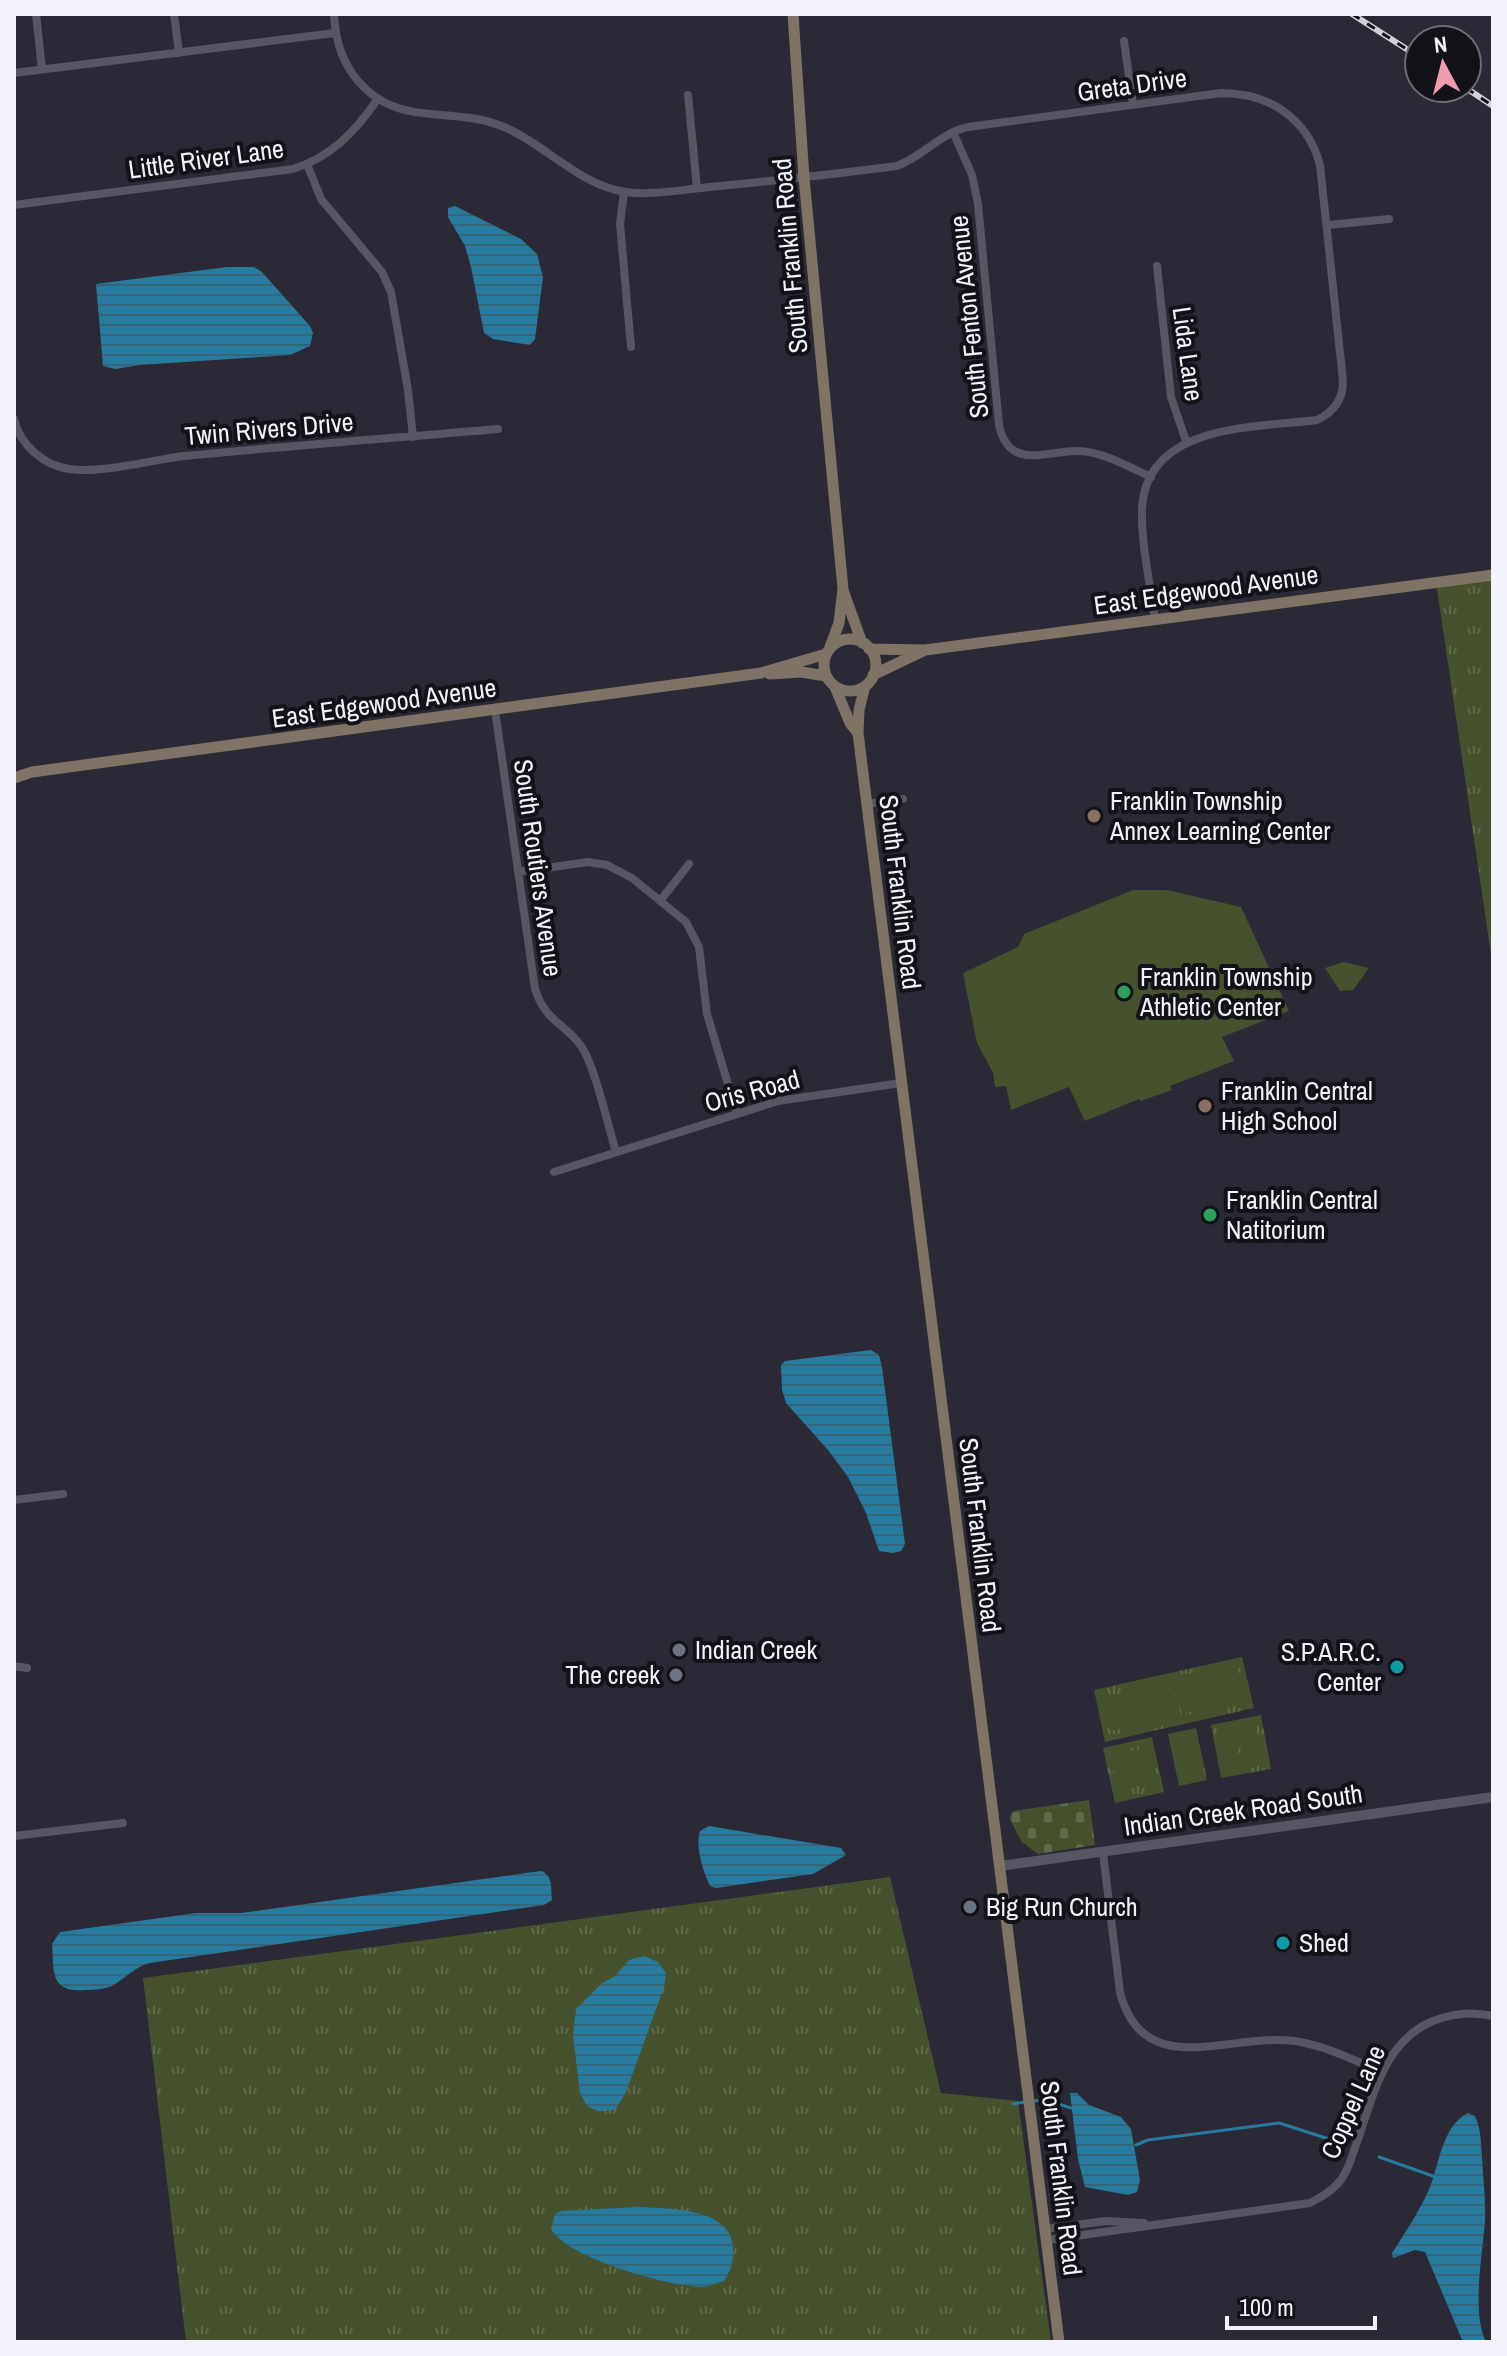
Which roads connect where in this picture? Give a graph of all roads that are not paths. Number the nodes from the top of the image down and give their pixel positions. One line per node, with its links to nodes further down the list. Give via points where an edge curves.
1 (36, 14): 8 (street)
2 (174, 14): 7 (street)
3 (334, 14): 5 (street)
4 (793, 14): 15 (main road, South Franklin Road)
5 (335, 33): 7 (street); 11 (street, via 350,72)
6 (1124, 41): 12 (street)
7 (179, 53): 8 (street)
8 (42, 69): 9 (street)
9 (14, 73)
10 (688, 95): 16 (street)
11 (377, 100): 14 (street, Little River Lane, via 345,140); 17 (street, via 407,112 474,118 504,127 589,178)
12 (1133, 105): 13 (street, Greta Drive); 20 (street, Greta Drive, via 1231,92 1275,104 1296,121 1314,147)
13 (953, 132): 15 (street, Greta Drive, via 897,166); 27 (street, South Fenton Avenue, via 976,191 1004,438 1020,454 1079,451)
14 (307, 164): 18 (street, Little River Lane); 25 (street, via 321,199 382,272 391,292)
15 (804, 178): 16 (street, Greta Drive); 29 (main road, South Franklin Road)
16 (697, 188): 17 (street, Greta Drive)
17 (624, 192): 22 (street, via 620,224)
18 (14, 205)
19 (1389, 219): 20 (street)
20 (1328, 225): 26 (street, Greta Drive, via 1343,381 1339,403 1317,420)
21 (1157, 266): 26 (street, Lida Lane, via 1171,397)
22 (631, 347)
23 (14, 419): 25 (street, Twin Rivers Drive, via 27,445 45,461 82,470)
24 (498, 429): 25 (street, Twin Rivers Drive)
25 (413, 437)
26 (1186, 441): 27 (street, Lida Lane)
27 (1151, 477): 30 (street, Lida Lane, via 1142,514)
28 (1491, 575): 30 (main road, East Edgewood Avenue)
29 (843, 589): 31 (main road, South Franklin Road); 33 (main road, South Franklin Road, via 840,619)
30 (1155, 619): 32 (main road, East Edgewood Avenue)
31 (866, 646): 32 (main road); 33 (main road, via 844,640); 35 (main road, via 875,661)
32 (925, 650): 35 (main road)
33 (828, 652): 34 (main road); 36 (main road)
34 (761, 673): 36 (main road); 39 (main road, East Edgewood Avenue)
35 (873, 675): 37 (main road)
36 (826, 676): 38 (main road)
37 (865, 686): 38 (main road, via 848,691); 40 (main road, South Franklin Road)
38 (835, 687): 40 (main road, South Franklin Road)
39 (495, 710): 41 (main road, East Edgewood Avenue); 45 (street, South Routiers Avenue)
40 (858, 733): 43 (main road, South Franklin Road)
41 (14, 778)
42 (903, 799): 43 (street)
43 (866, 804): 47 (main road, South Franklin Road)
44 (689, 864): 46 (street)
45 (518, 872): 46 (street, via 597,863 620,870); 49 (street, South Routiers Avenue, via 536,993 551,1018 586,1055)
46 (660, 901): 48 (street, via 696,938 707,1014)
47 (901, 1083): 48 (street, Oris Road, via 803,1095); 59 (main road, South Franklin Road)
48 (737, 1114): 49 (street, Oris Road)
49 (616, 1152): 50 (street, Oris Road)
50 (554, 1172)
51 (63, 1494): 52 (street)
52 (14, 1500)
53 (14, 1666): 54 (street)
54 (27, 1668)
55 (1493, 1797): 58 (street, Indian Creek Road South)
56 (123, 1823): 57 (street)
57 (14, 1836)
58 (1103, 1853): 59 (street, Indian Creek Road South); 61 (street, via 1120,1992 1124,2009 1145,2035 1190,2049 1294,2041)
59 (1000, 1866): 62 (main road, South Franklin Road)
60 (1493, 2016): 61 (street, Coppel Lane, via 1462,2013 1430,2022 1395,2049)
61 (1382, 2072): 62 (street, Coppel Lane, via 1347,2169 1332,2190 1310,2203 1157,2225 1106,2221)
62 (1046, 2234): 63 (main road, South Franklin Road)
63 (1059, 2342)

